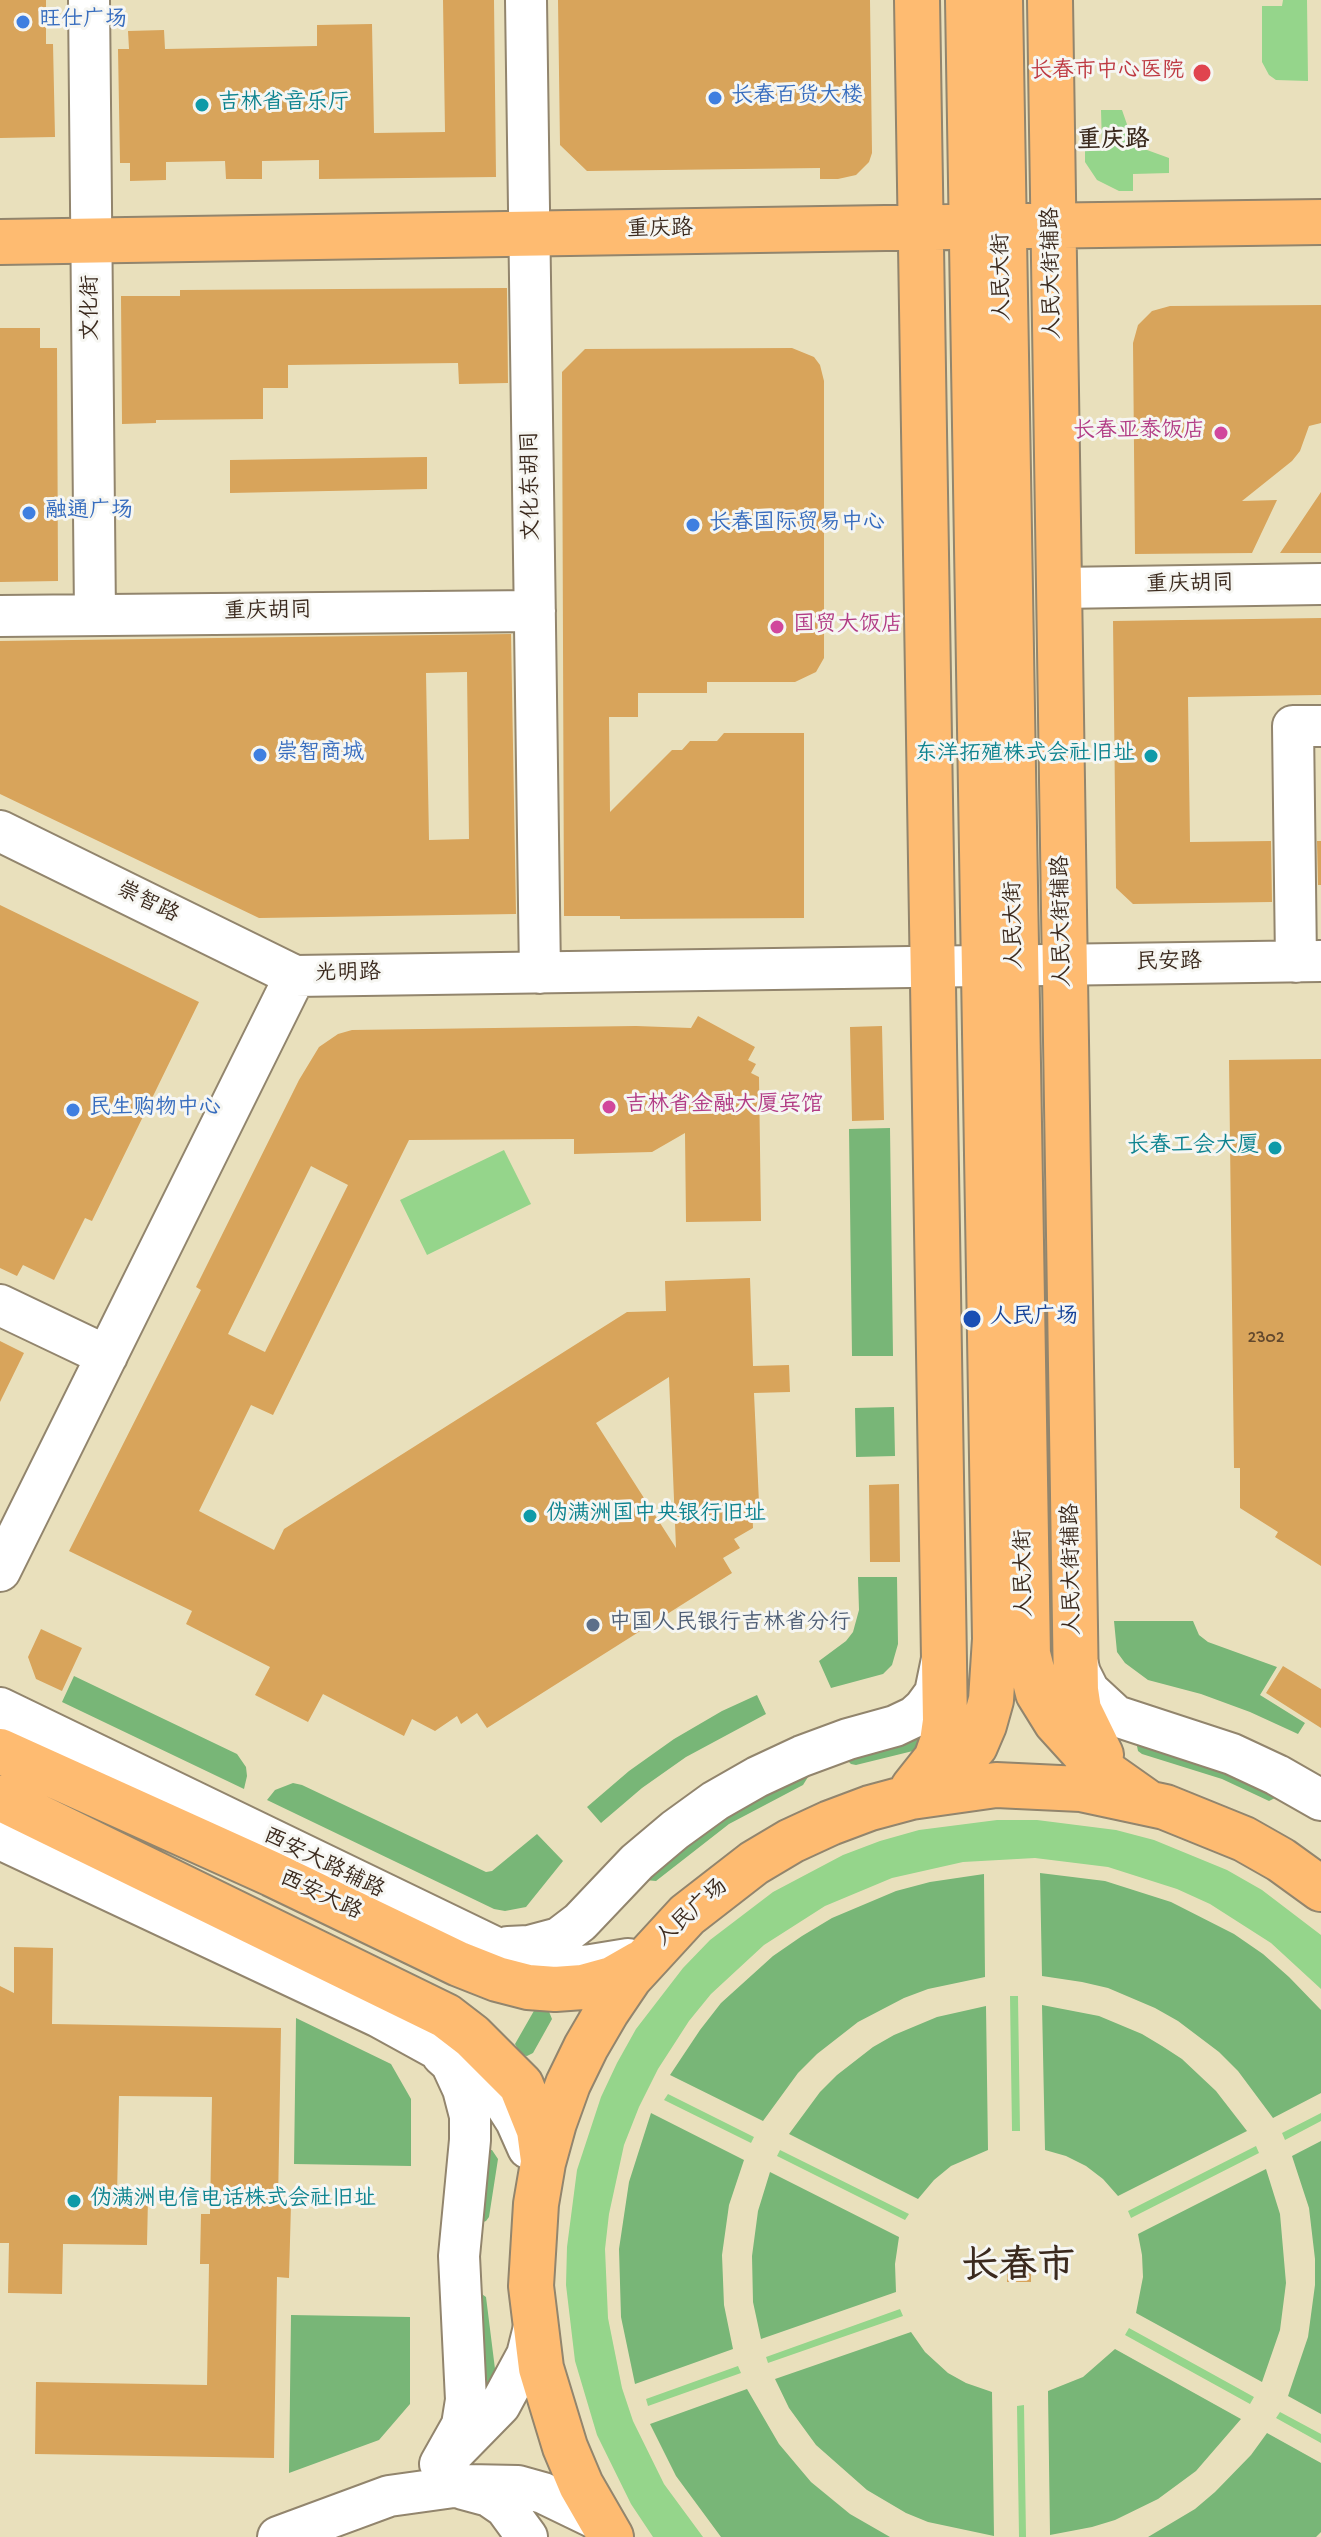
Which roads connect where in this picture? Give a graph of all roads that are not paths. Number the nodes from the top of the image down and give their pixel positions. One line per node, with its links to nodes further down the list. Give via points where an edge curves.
1 (89, 0): 12 (street, 文化街)
2 (526, 0): 11 (street, 文化东胡同)
3 (917, 0): 10 (main road)
4 (968, 0): 9 (main road, 人民大街)
5 (1000, 0): 9 (main road, 人民大街)
6 (1050, 0): 8 (main road, 人民大街辅路)
7 (1321, 222): 8 (main road, 重庆路)
8 (1053, 226): 9 (main road, 重庆路); 15 (main road, 人民大街辅路)
9 (988, 227): 10 (main road, 重庆路); 23 (main road, 人民大街)
10 (920, 228): 11 (main road, 重庆路); 24 (main road)
11 (530, 233): 12 (main road, 重庆路); 16 (street, 文化东胡同)
12 (93, 240): 13 (main road, 重庆路); 17 (street, 文化街)
13 (0, 242)
14 (1321, 584): 15 (street, 重庆胡同)
15 (1059, 588): 22 (main road, 人民大街辅路)
16 (535, 611): 17 (street, 重庆胡同); 25 (street, 文化东胡同)
17 (95, 615): 18 (street, 重庆胡同)
18 (0, 616)
19 (1321, 726): 21 (street, via 1293,726)
20 (0, 831): 26 (street, 崇智路)
21 (1308, 961): 22 (street, 民安路)
22 (1065, 966): 23 (street, 民安路); 31 (main road, 人民大街辅路)
23 (1000, 967): 24 (street, 光明路); 35 (main road, 人民大街, via 993,1681 975,1746 947,1776); 37 (main road, 人民大街, via 1031,1675 1045,1707 1076,1746 1096,1766)
24 (933, 968): 25 (street, 光明路); 30 (main road)
25 (540, 973): 26 (street, 光明路)
26 (295, 976): 28 (street, 光明路)
27 (0, 1305): 28 (street)
28 (107, 1356): 29 (street, 光明路)
29 (0, 1571)
30 (944, 1643): 35 (main road, via 942,1742 924,1776); 40 (street, via 935,1693 914,1717 802,1756 715,1801 637,1862 559,1938 501,1948)
31 (1075, 1644): 36 (street, via 1089,1691 1116,1716 1232,1754); 37 (main road, 人民大街辅路, via 1079,1710 1089,1733 1102,1756)
32 (0, 1708): 40 (street, 西安大路辅路)
33 (0, 1751): 41 (main road, 西安大路, via 497,1979 528,1987 583,1987 612,1979)
34 (0, 1798): 43 (main road, via 446,2016 521,2085 539,2130)
35 (898, 1800): 37 (main road, 人民广场, via 996,1785 1039,1785); 41 (main road, 人民广场, via 830,1823 754,1863 687,1915)
36 (1321, 1800)
37 (1156, 1804): 39 (main road, 人民广场, via 1244,1839)
38 (0, 1839): 42 (street)
39 (1321, 1889)
40 (474, 1939): 41 (street, 西安大路辅路, via 532,1961 585,1966)
41 (651, 1952): 43 (main road, 人民广场, via 607,2011 568,2084)
42 (430, 2044): 43 (street, via 483,2079 509,2110); 45 (street, via 451,2063 470,2116 459,2256 466,2400)
43 (540, 2183): 44 (main road, 人民广场, via 532,2259)
44 (534, 2327): 45 (street, via 527,2355 500,2405); 46 (main road, 人民广场, via 551,2408 581,2485)
45 (444, 2475): 46 (street, via 543,2493); 47 (street); 48 (street, via 489,2496 514,2517)
46 (606, 2529)
47 (278, 2537)
48 (527, 2537)

